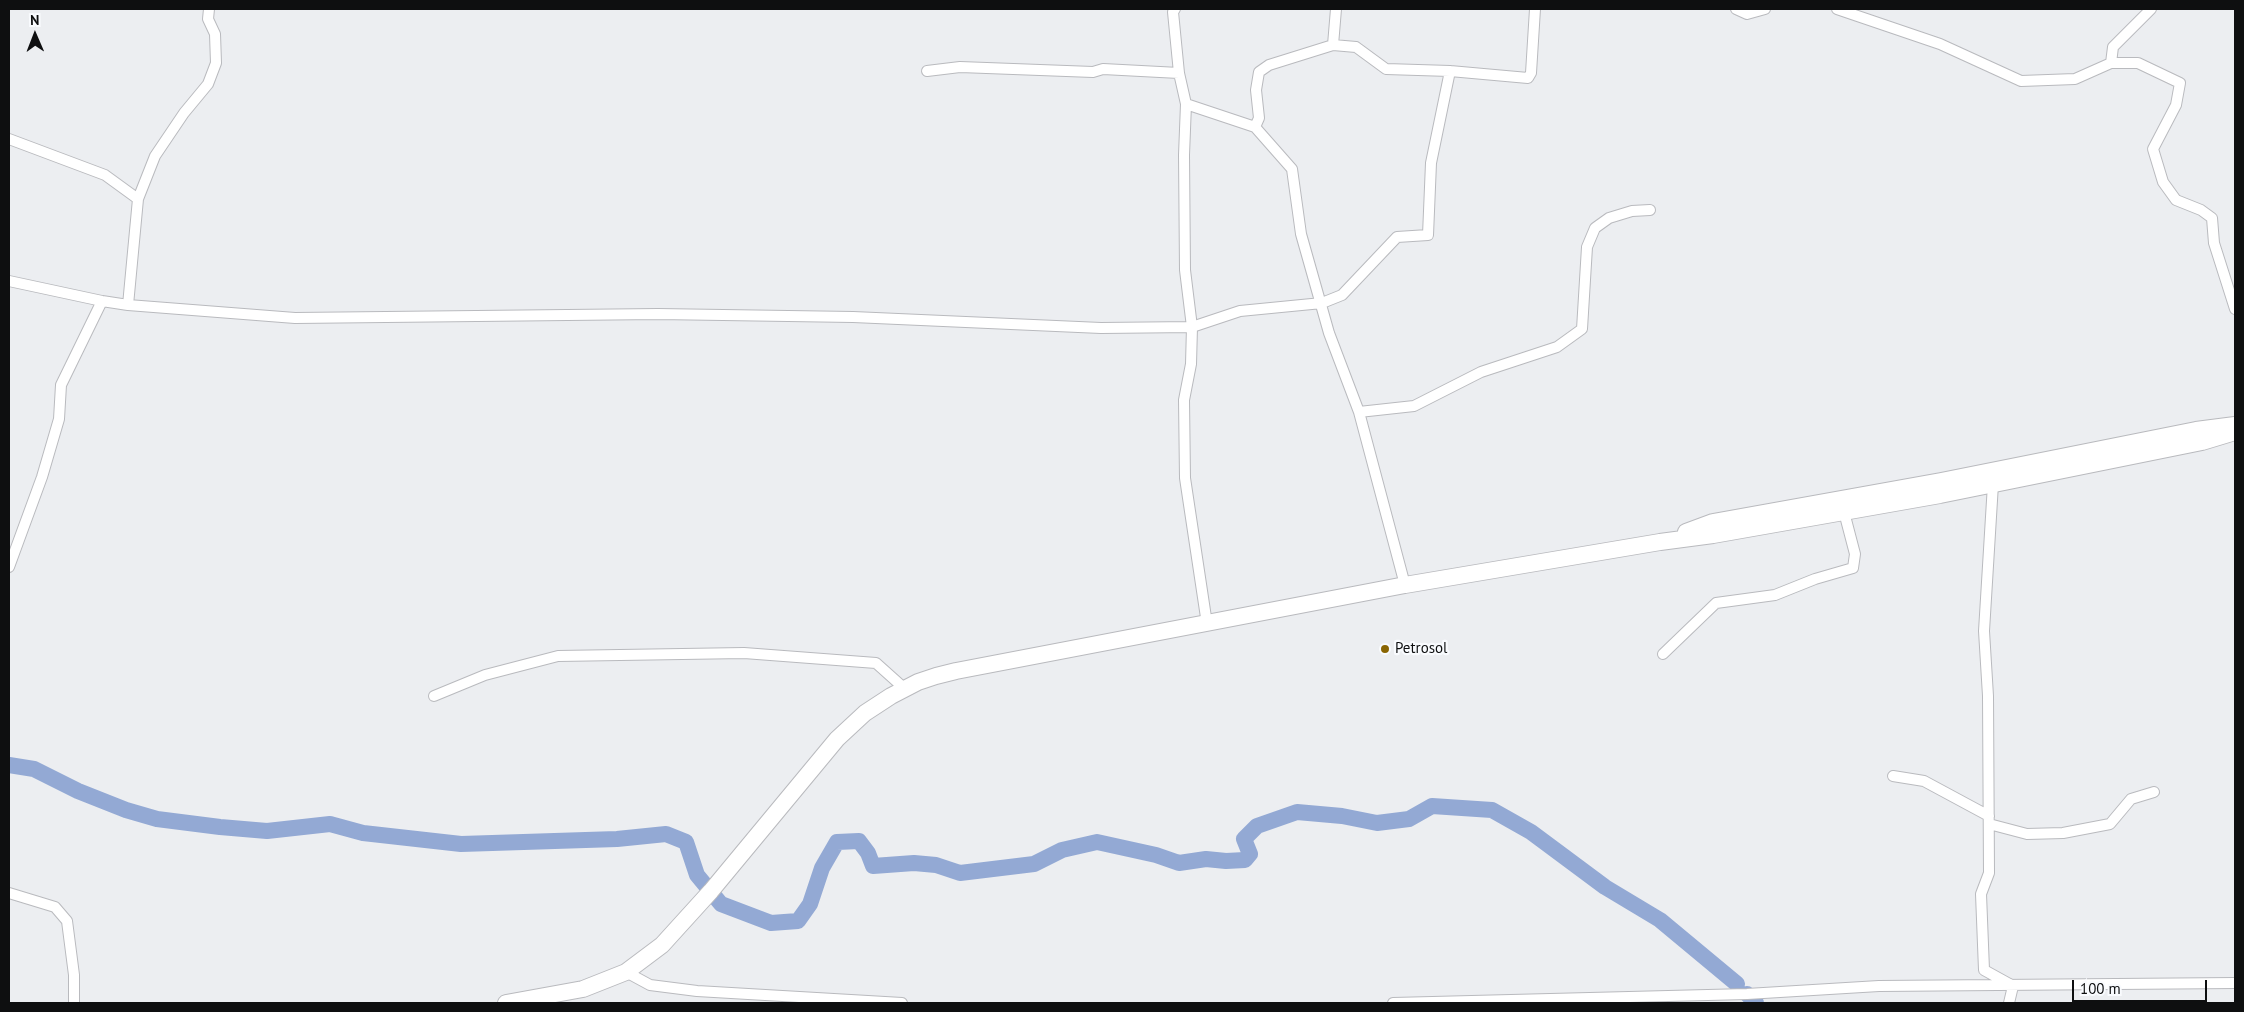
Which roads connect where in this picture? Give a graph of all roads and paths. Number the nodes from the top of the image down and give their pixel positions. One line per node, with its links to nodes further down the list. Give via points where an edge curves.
1 (208, 9): 17 (street, via 208,20 215,34 216,63 208,84 155,156)
2 (1336, 9): 9 (street)
3 (1535, 9): 12 (street, via 1528,78)
4 (1736, 9): 5 (street, via 1747,14)
5 (1765, 9)
6 (1837, 9): 10 (street, via 1940,44 2021,81 2075,78)
7 (2151, 9): 10 (street, via 2113,47)
8 (1170, 10): 13 (street)
9 (1333, 46): 12 (street, via 1356,48 1386,70); 15 (street, via 1269,65 1259,72 1256,90 1259,118)
10 (2112, 63): 23 (street, via 2138,63 2180,83 2176,105 2153,149 2163,182 2176,200 2212,218 2214,243)
11 (927, 71): 13 (street, via 960,67)
12 (1450, 71): 21 (street, via 1431,163 1428,235 1397,237 1342,296)
13 (1179, 73): 14 (street)
14 (1186, 104): 15 (street); 24 (street, via 1185,270)
15 (1255, 127): 21 (street, via 1292,169 1301,234)
16 (9, 139): 17 (street, via 105,175)
17 (138, 199): 22 (street)
18 (1650, 210): 25 (street, via 1609,218 1595,228 1587,247 1582,329 1557,347 1481,372 1414,406)
19 (9, 282): 20 (street)
20 (102, 301): 22 (street); 31 (street, via 61,384 59,419)
21 (1322, 303): 24 (street, via 1240,311); 25 (street, via 1329,332)
22 (128, 304): 24 (street, via 295,318 658,314 853,317 1101,328)
23 (2235, 309)
24 (1192, 327): 33 (street, via 1191,364 1184,400 1185,478)
25 (1359, 412): 32 (street)
26 (2235, 425): 30 (highway, via 1713,522)
27 (2235, 432): 28 (highway, via 2202,442)
28 (1993, 484): 29 (highway); 39 (street, via 1984,631)
29 (1844, 512): 30 (highway); 34 (street, via 1855,554 1853,568 1775,595 1716,603)
30 (1660, 542): 32 (highway)
31 (9, 567)
32 (1405, 585): 33 (highway)
33 (1207, 624): 35 (highway, via 956,671)
34 (1663, 654)
35 (905, 689): 36 (street, via 876,663 744,652 558,656 485,675); 41 (highway, via 865,713 837,739 688,917 662,945)
36 (434, 696)
37 (1893, 776): 39 (street, via 1924,781)
38 (2154, 792): 39 (street, via 2131,799 2110,824 2063,833 2027,834)
39 (1989, 820): 43 (street, via 1989,873 1981,894 1984,970)
40 (9, 893): 45 (street, via 55,907 66,921 74,975)
41 (626, 972): 44 (highway, via 583,989); 47 (street, via 650,985 697,991)
42 (2235, 983): 43 (street)
43 (2013, 986): 48 (street, via 1879,986 1738,994); 49 (street)
44 (537, 1001): 46 (highway)
45 (74, 1003)
46 (506, 1003)
47 (902, 1003)
48 (1393, 1003)
49 (2009, 1003)

